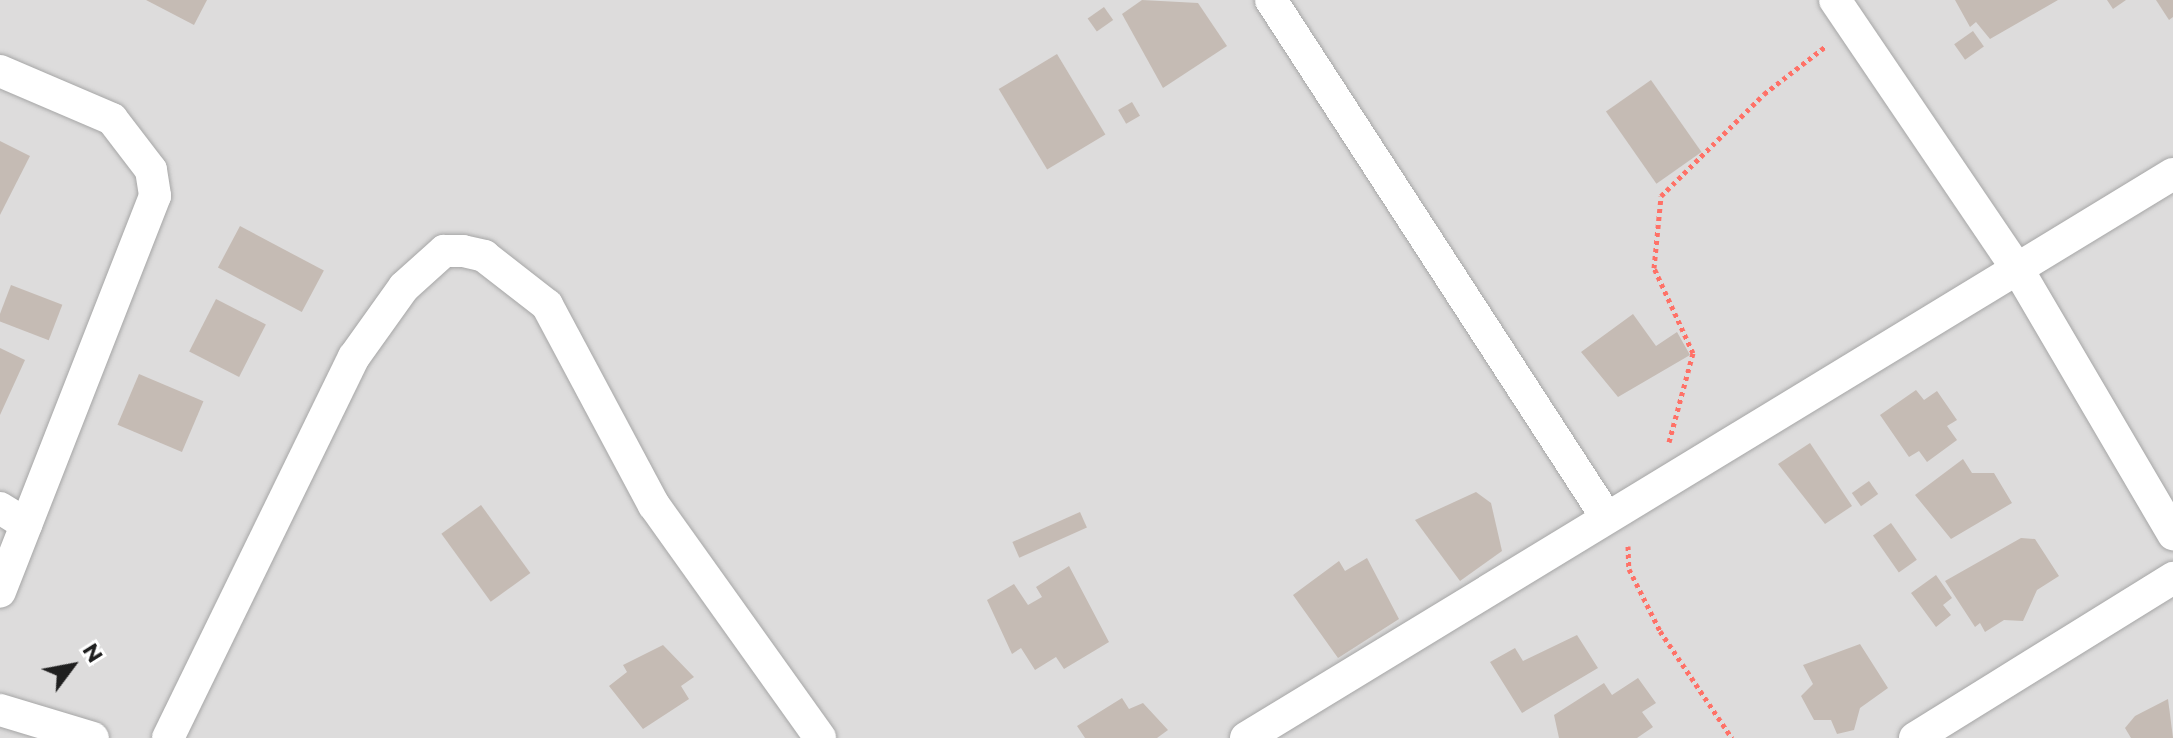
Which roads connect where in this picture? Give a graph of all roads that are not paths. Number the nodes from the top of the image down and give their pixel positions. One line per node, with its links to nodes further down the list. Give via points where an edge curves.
1 (1271, 0): 7 (street)
2 (1843, 13): 5 (street)
3 (0, 71): 6 (street, via 112,119 151,170 155,196)
4 (2173, 174): 5 (street)
5 (2020, 273): 7 (street); 8 (street)
6 (13, 516): 10 (street)
7 (1607, 518): 15 (street)
8 (2173, 534)
9 (2173, 578): 16 (street)
10 (0, 592)
11 (0, 710): 12 (street)
12 (93, 738)
13 (168, 738): 14 (street, via 354,357 404,287 444,251 484,256 547,305 654,505)
14 (820, 738)
15 (1246, 738)
16 (1915, 738)

